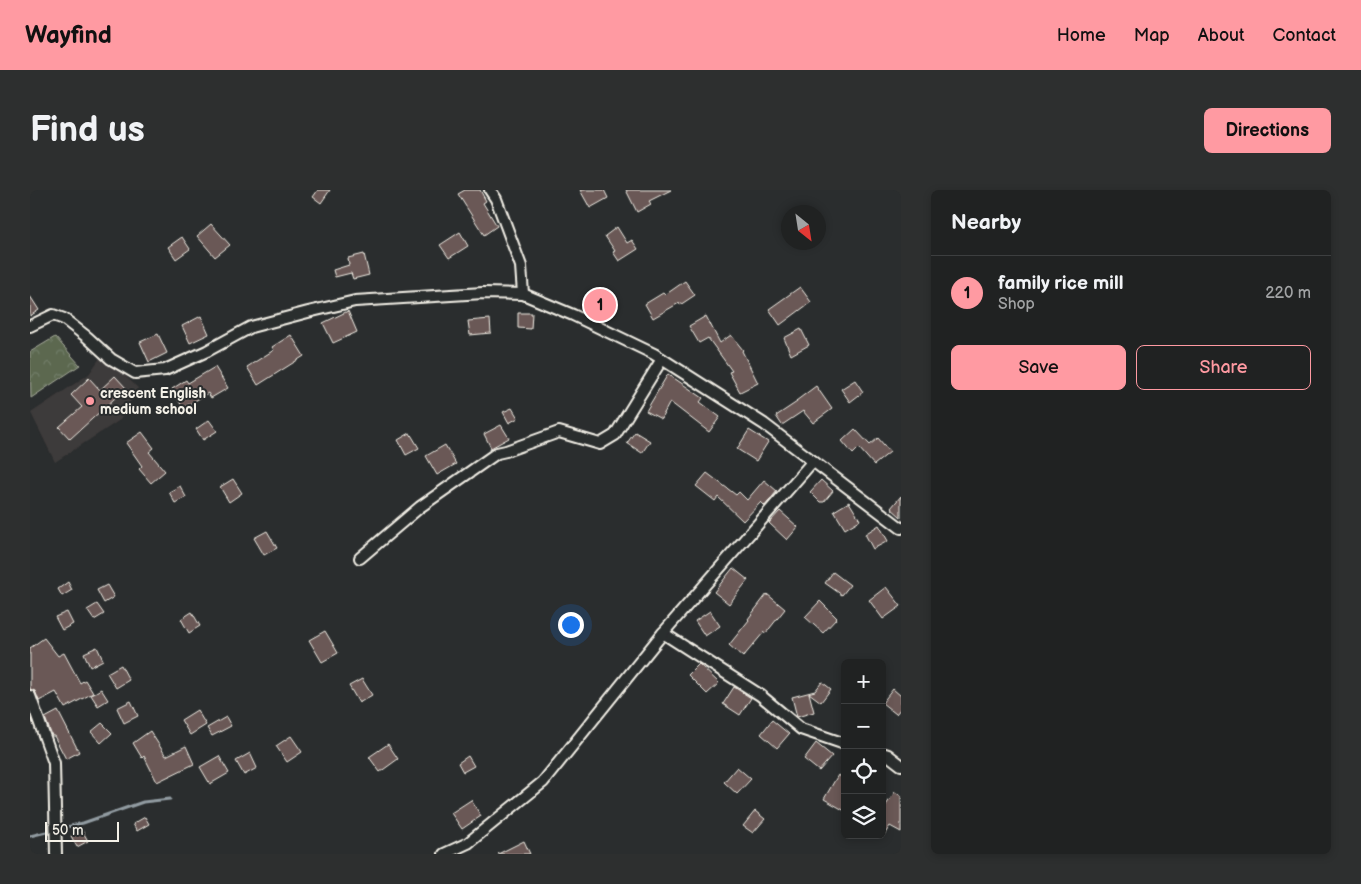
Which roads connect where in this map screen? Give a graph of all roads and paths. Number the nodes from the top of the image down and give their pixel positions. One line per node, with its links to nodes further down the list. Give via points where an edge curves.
1 (490, 190): 2 (street, via 521,266)
2 (522, 294): 3 (street, via 483,293 355,301 251,328 165,370 135,373 111,359 64,319 53,315); 4 (street, via 574,315)
3 (30, 326)
4 (662, 359): 5 (street, via 756,419); 7 (street, via 615,435 600,444 559,432 497,453 420,507)
5 (813, 461): 6 (street); 8 (street)
6 (901, 528)
7 (360, 558)
8 (663, 633): 10 (street, via 760,695 801,729); 14 (street, via 543,782 468,843)
9 (30, 696): 13 (street, via 54,763)
10 (841, 743)
11 (886, 754): 12 (street)
12 (901, 766)
13 (56, 854)
14 (444, 854)

